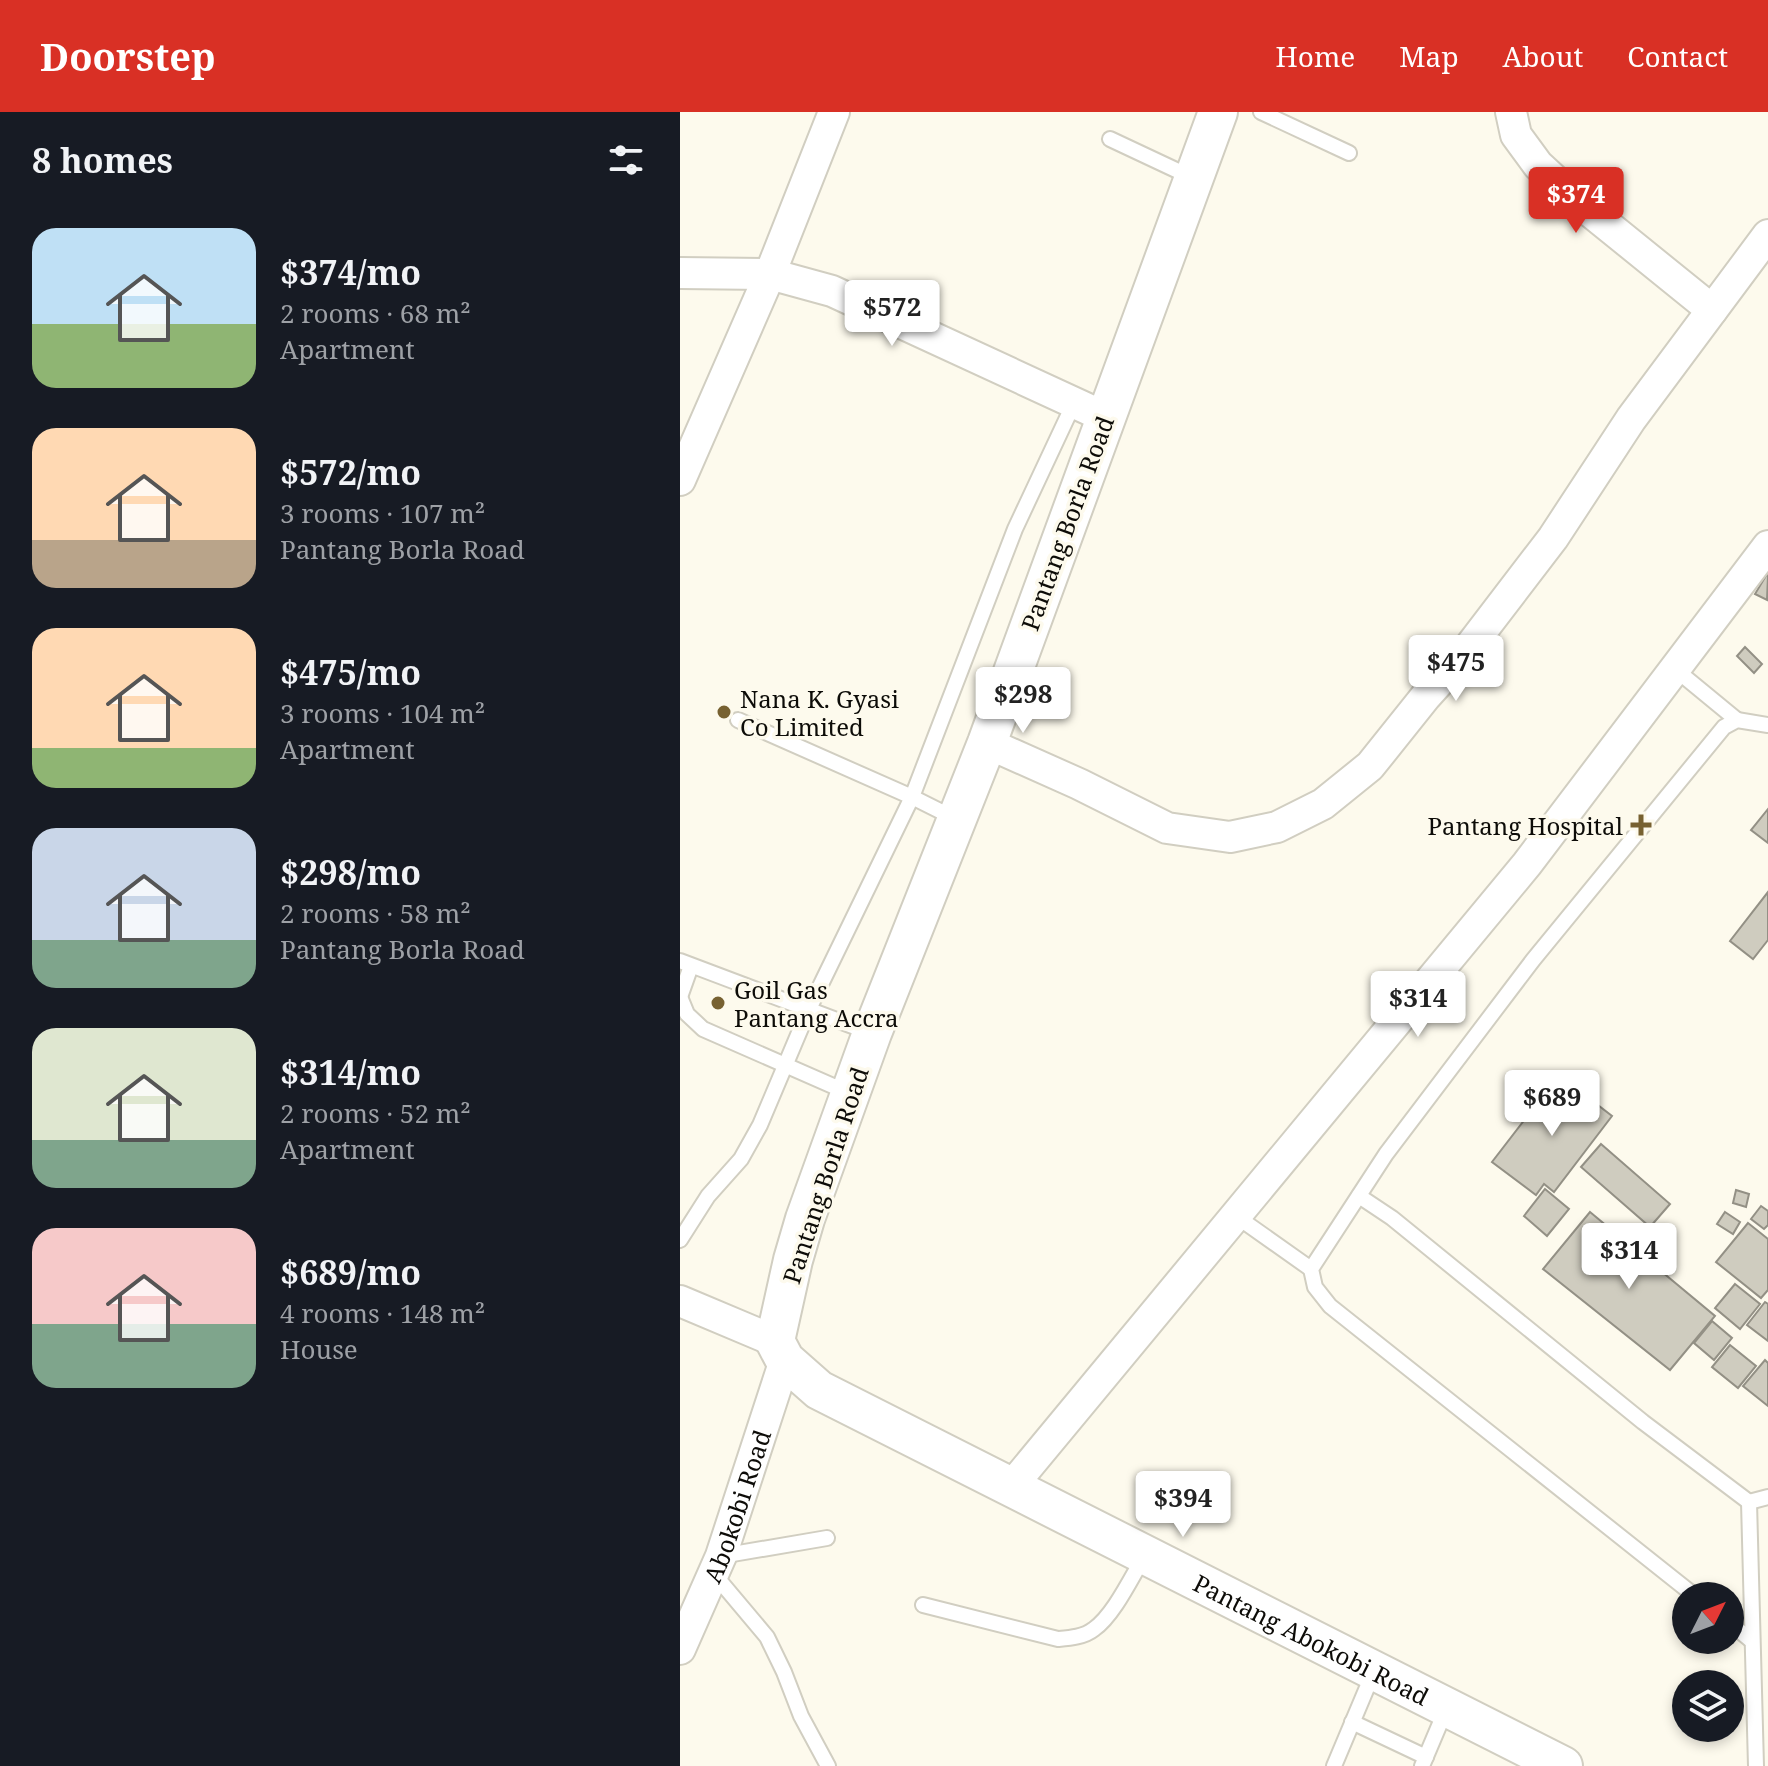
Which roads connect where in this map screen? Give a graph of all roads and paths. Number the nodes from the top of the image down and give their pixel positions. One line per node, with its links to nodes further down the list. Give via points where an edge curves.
1 (834, 112): 10 (street)
2 (1218, 112): 7 (street, Pantang Borla Road)
3 (1261, 112): 6 (lane)
4 (1511, 112): 11 (street, via 1516,135 1538,165)
5 (1110, 139): 7 (lane)
6 (1349, 153)
7 (1193, 178): 12 (street, Pantang Borla Road)
8 (1768, 235): 11 (street)
9 (680, 273): 10 (street)
10 (770, 274): 12 (street, via 832,291); 13 (street)
11 (1712, 310): 19 (street, via 1631,419 1553,538 1465,653 1370,766 1323,804 1277,827 1230,837 1167,828)
12 (1089, 410): 19 (street, Pantang Borla Road); 20 (lane, via 1015,529)
13 (680, 480)
14 (1768, 546): 15 (street)
15 (1675, 669): 17 (lane); 29 (street, via 1527,864)
16 (738, 720): 20 (lane)
17 (1737, 720): 18 (lane); 28 (lane, via 1724,727 1533,960)
18 (1768, 725)
19 (987, 743): 21 (street, Pantang Borla Road)
20 (912, 797): 21 (lane); 24 (lane)
21 (956, 819): 25 (street, Pantang Borla Road)
22 (686, 963): 23 (lane); 24 (lane)
23 (680, 997): 26 (lane, via 687,1014 703,1029)
24 (809, 1009): 25 (lane); 26 (lane)
25 (872, 1033): 27 (street, Pantang Borla Road)
26 (785, 1066): 27 (lane); 30 (lane, via 741,1159 708,1196)
27 (851, 1093): 33 (street, Pantang Borla Road, via 793,1260)
28 (1359, 1196): 31 (lane); 36 (lane)
29 (1236, 1216): 31 (lane); 34 (street)
30 (680, 1240)
31 (1311, 1269): 40 (lane, via 1315,1287 1330,1306)
32 (680, 1301): 33 (street)
33 (780, 1350): 34 (street, Pantang Abokobi Road, via 819,1390); 39 (street, Abokobi Road)
34 (1011, 1487): 38 (street, Pantang Abokobi Road)
35 (1768, 1497): 36 (lane)
36 (1749, 1502): 43 (lane)
37 (827, 1538): 39 (lane)
38 (1145, 1555): 41 (lane, via 1109,1612 1095,1629 1080,1636 1058,1639); 45 (street, Pantang Abokobi Road)
39 (717, 1565): 44 (street, Abokobi Road); 49 (lane, via 767,1637)
40 (1677, 1582)
41 (923, 1605)
42 (1744, 1634): 43 (lane)
43 (1752, 1641): 52 (lane)
44 (680, 1649)
45 (1374, 1670): 46 (street, Pantang Abokobi Road); 47 (lane)
46 (1447, 1707): 48 (lane); 51 (street, Pantang Abokobi Road)
47 (1352, 1722): 48 (lane); 50 (lane)
48 (1424, 1762)
49 (828, 1766)
50 (1334, 1766)
51 (1563, 1766)
52 (1756, 1766)

